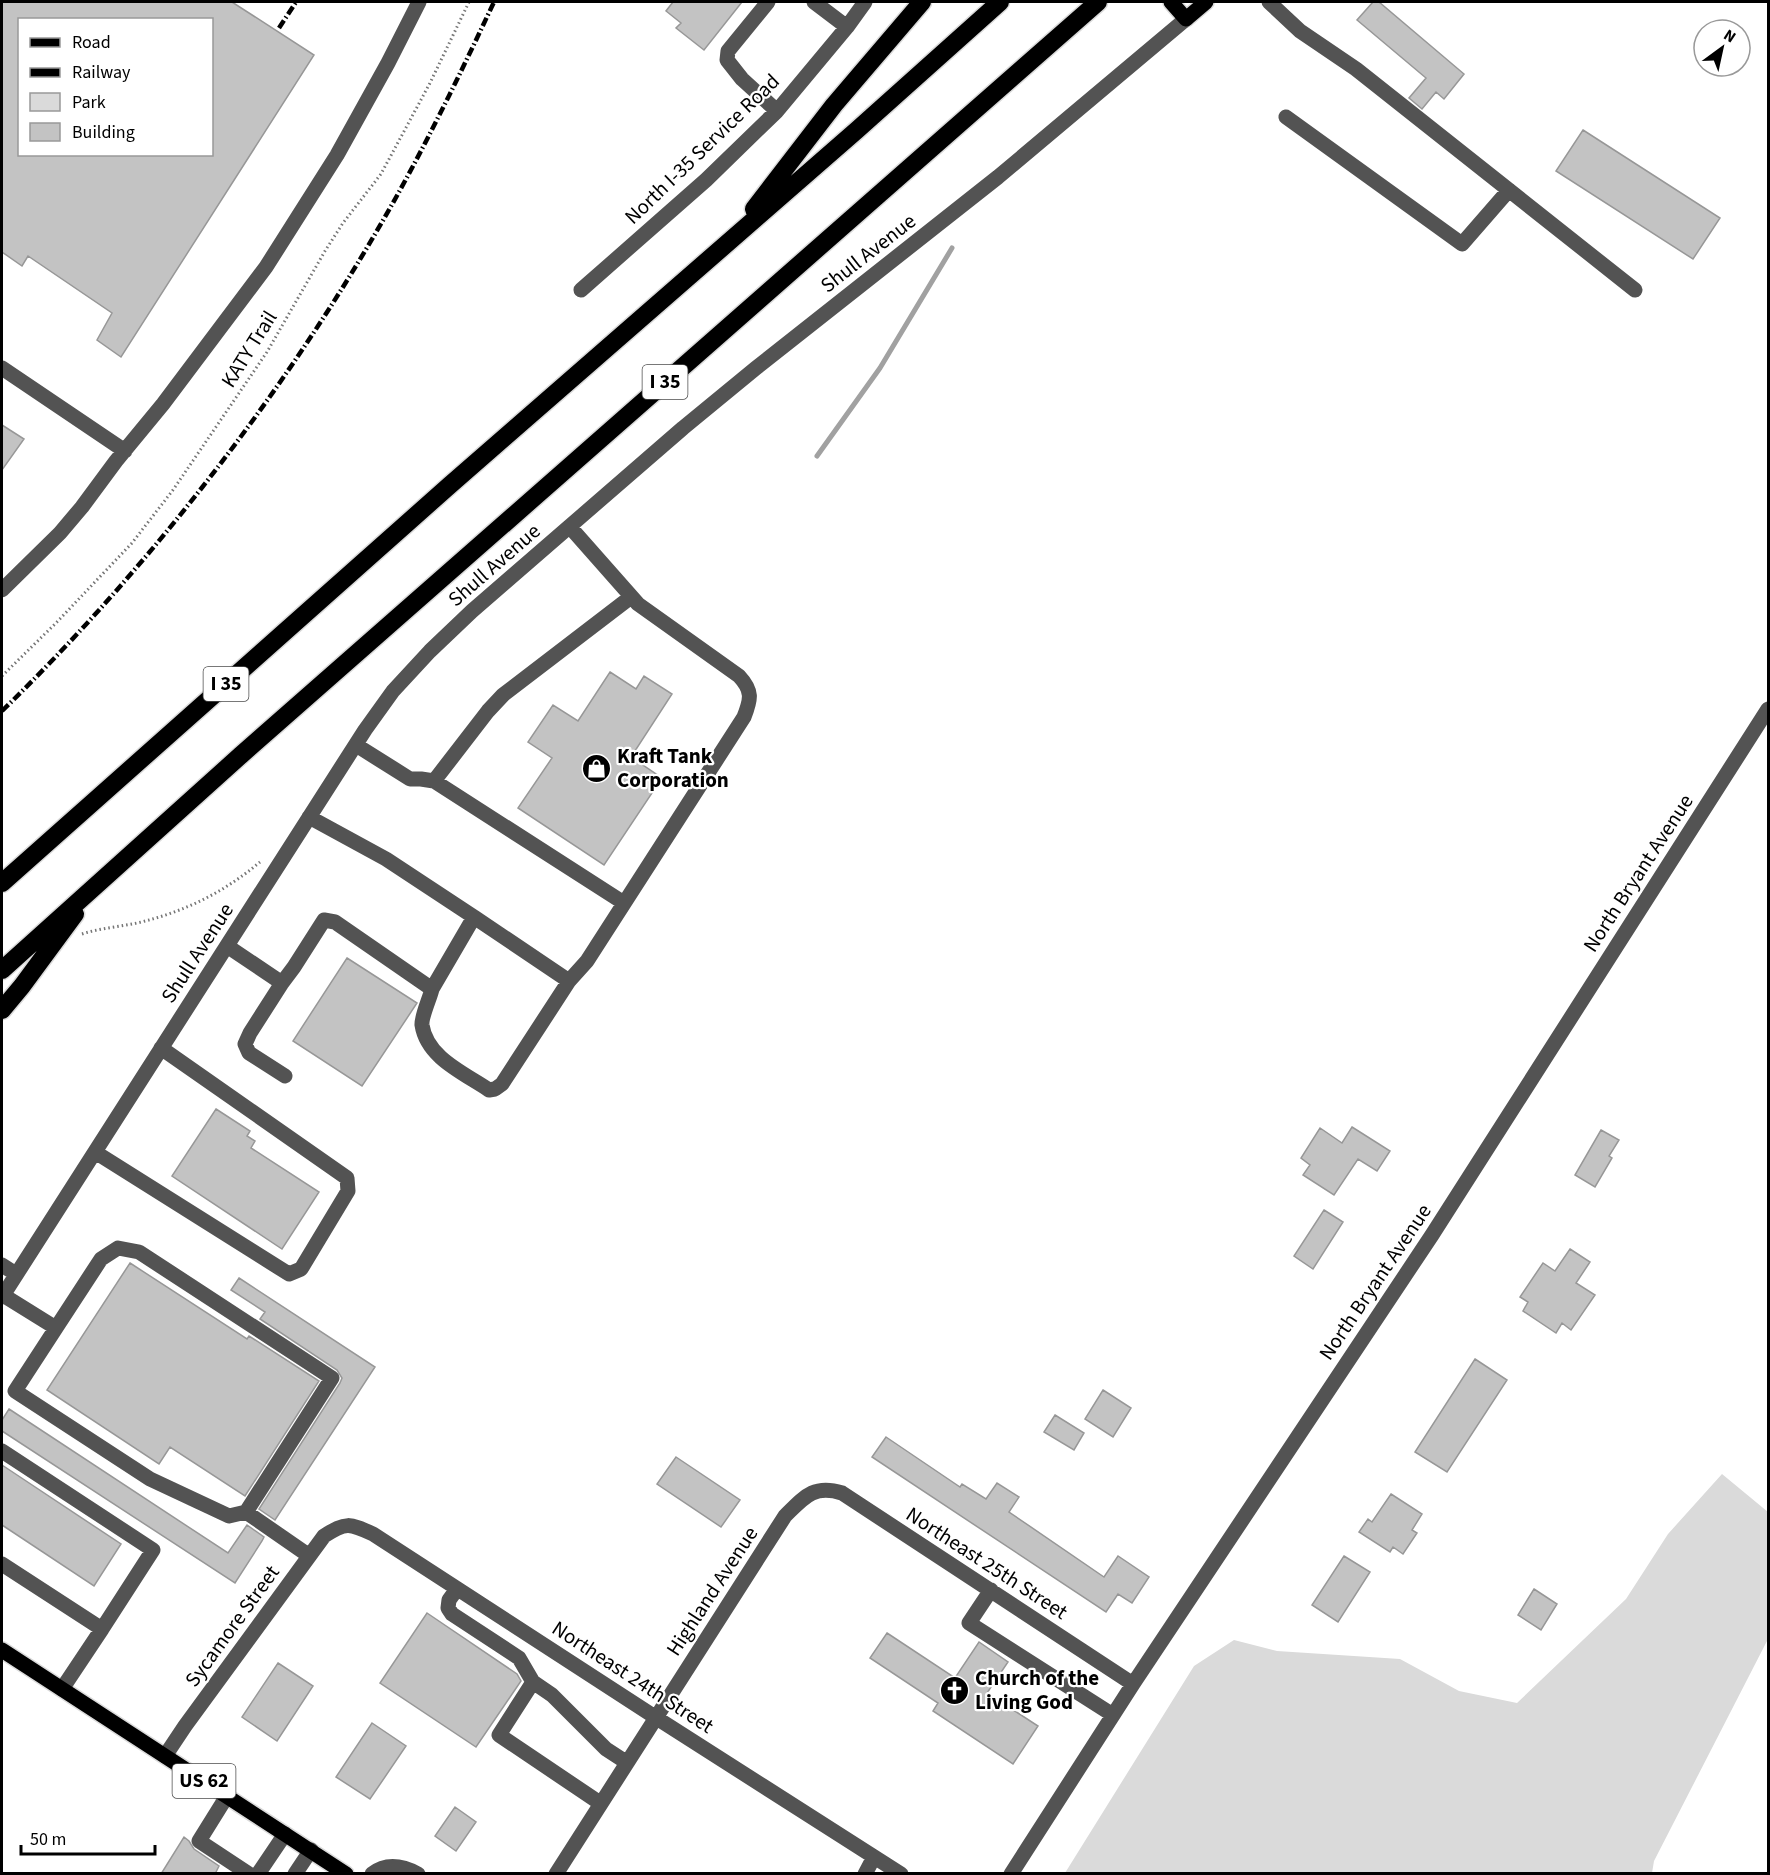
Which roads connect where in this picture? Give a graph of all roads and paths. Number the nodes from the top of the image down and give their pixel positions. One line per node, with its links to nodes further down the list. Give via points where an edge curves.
1 (419, 2): 21 (street, via 337,155 266,267)
2 (469, 2): 25 (path, KATY Trail, via 381,174 343,223 267,352 173,490 132,543)
3 (768, 2): 14 (street, via 728,51 727,60)
4 (814, 2): 13 (street)
5 (865, 2): 13 (street, North I-35 Service Road)
6 (922, 2): 17 (highway, via 834,105)
7 (1000, 2): 17 (highway, I 35)
8 (1171, 2): 12 (main road)
9 (1206, 2): 12 (main road)
10 (1269, 2): 16 (street, via 1300,31 1356,69)
11 (1093, 5): 31 (highway, I 35)
12 (1186, 19): 22 (street, Shull Avenue, via 988,184 747,375)
13 (847, 27): 14 (street, North I-35 Service Road)
14 (777, 111): 18 (street, North I-35 Service Road, via 706,180)
15 (1286, 117): 16 (street, via 1462,244)
16 (1509, 190): 19 (street)
17 (729, 242): 32 (highway, I 35)
18 (581, 290)
19 (1635, 290)
20 (2, 368): 21 (street)
21 (125, 451): 23 (street, via 60,533)
22 (570, 527): 24 (street); 27 (street, Shull Avenue, via 430,651 393,691)
23 (2, 590)
24 (631, 597): 28 (street, via 503,695); 33 (street, via 739,676 748,686 750,701 744,717)
25 (2, 676)
26 (1768, 709): 60 (street, North Bryant Avenue, via 1432,1235)
27 (356, 745): 28 (street, via 410,779); 29 (street, Shull Avenue)
28 (434, 782): 33 (street)
29 (309, 817): 34 (street, via 386,859); 36 (street, Shull Avenue)
30 (265, 857): 35 (path, via 218,893 194,904 167,915 86,932)
31 (98, 882): 35 (highway); 37 (highway, I 35)
32 (2, 883)
33 (624, 903): 38 (street, via 587,961)
34 (474, 917): 38 (street); 40 (street)
35 (52, 944): 41 (highway)
36 (227, 946): 39 (street); 42 (street, Shull Avenue)
37 (2, 970)
38 (569, 981): 40 (street, via 502,1084 489,1090 430,1047 422,1024)
39 (282, 983): 40 (street, via 324,920 335,922); 43 (street, via 245,1044 249,1053)
40 (432, 989)
41 (2, 1010)
42 (161, 1048): 44 (street, Shull Avenue); 44 (street, via 347,1178 348,1191 301,1269 289,1274)
43 (285, 1076)
44 (95, 1152): 46 (street, Shull Avenue)
45 (2, 1264): 46 (street)
46 (16, 1274): 47 (street, Shull Avenue)
47 (2, 1296): 48 (street)
48 (57, 1328): 51 (street, via 15,1391 150,1479 229,1516); 51 (street, via 101,1259 118,1248 139,1252 332,1378)
49 (2, 1450): 57 (street, via 153,1550)
50 (815, 1490): 56 (street, Northeast 25th Street, via 842,1493); 63 (street, Highland Avenue, via 785,1516)
51 (246, 1512): 53 (street)
52 (339, 1526): 53 (street, Sycamore Street); 55 (street, Northeast 24th Street, via 353,1525 373,1534)
53 (308, 1555): 64 (street, Sycamore Street)
54 (4, 1569): 57 (street)
55 (457, 1589): 59 (street, via 448,1608 519,1658); 63 (street, Northeast 24th Street)
56 (991, 1590): 60 (street, Northeast 25th Street); 62 (street, via 969,1623)
57 (102, 1629): 61 (street)
58 (2, 1650): 61 (main road, US 62)
59 (533, 1682): 65 (street, via 552,1695 606,1749); 67 (street, via 499,1735)
60 (1132, 1684): 62 (street, North Bryant Avenue)
61 (62, 1689): 64 (main road, US 62)
62 (1113, 1715): 80 (street, North Bryant Avenue)
63 (655, 1717): 65 (street, Highland Avenue); 70 (street, Northeast 24th Street)
64 (165, 1756): 66 (main road, US 62)
65 (626, 1762): 67 (street, Highland Avenue)
66 (227, 1796): 68 (main road, US 62); 71 (street, via 199,1841)
67 (600, 1803): 77 (street, Highland Avenue)
68 (285, 1834): 69 (main road, US 62); 72 (street)
69 (311, 1850): 73 (street); 74 (main road, US 62)
70 (874, 1857): 78 (street); 79 (street, Northeast 24th Street)
71 (249, 1874)
72 (258, 1874)
73 (295, 1874)
74 (346, 1874)
75 (372, 1874): 76 (street, via 394,1866)
76 (418, 1874)
77 (556, 1874)
78 (865, 1874)
79 (901, 1874)
80 (1011, 1874)

